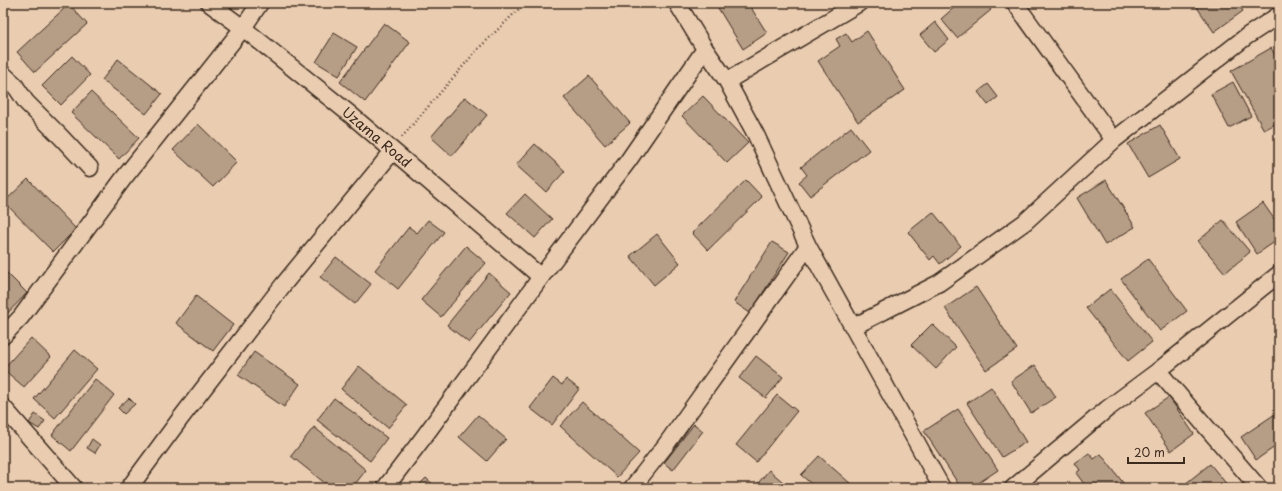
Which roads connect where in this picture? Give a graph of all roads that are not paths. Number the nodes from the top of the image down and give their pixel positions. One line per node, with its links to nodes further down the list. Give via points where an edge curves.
1 (209, 3): 7 (street, Uzama Road)
2 (260, 3): 7 (street)
3 (677, 3): 8 (street)
4 (859, 3): 10 (street)
5 (1016, 3): 11 (street)
6 (1276, 22): 11 (street, via 1247,36)
7 (243, 28): 12 (street, Uzama Road); 18 (street, via 123,179 21,317)
8 (705, 49): 10 (street); 16 (street, via 628,161)
9 (3, 74): 13 (street, via 14,84 26,102)
10 (727, 81): 14 (street, via 756,135)
11 (1114, 140): 17 (street, via 1026,222 939,283)
12 (393, 151): 16 (street, Uzama Road); 22 (street, via 283,285)
13 (90, 168)
14 (808, 246): 17 (street); 24 (street)
15 (1279, 274): 19 (street)
16 (541, 277): 23 (street)
17 (853, 327): 25 (street)
18 (3, 336)
19 (1158, 371): 26 (street, via 1107,409); 27 (street)
20 (3, 407): 21 (street)
21 (74, 488)
22 (129, 488)
23 (385, 488)
24 (632, 488)
25 (942, 488)
26 (1013, 488)
27 (1259, 488)

